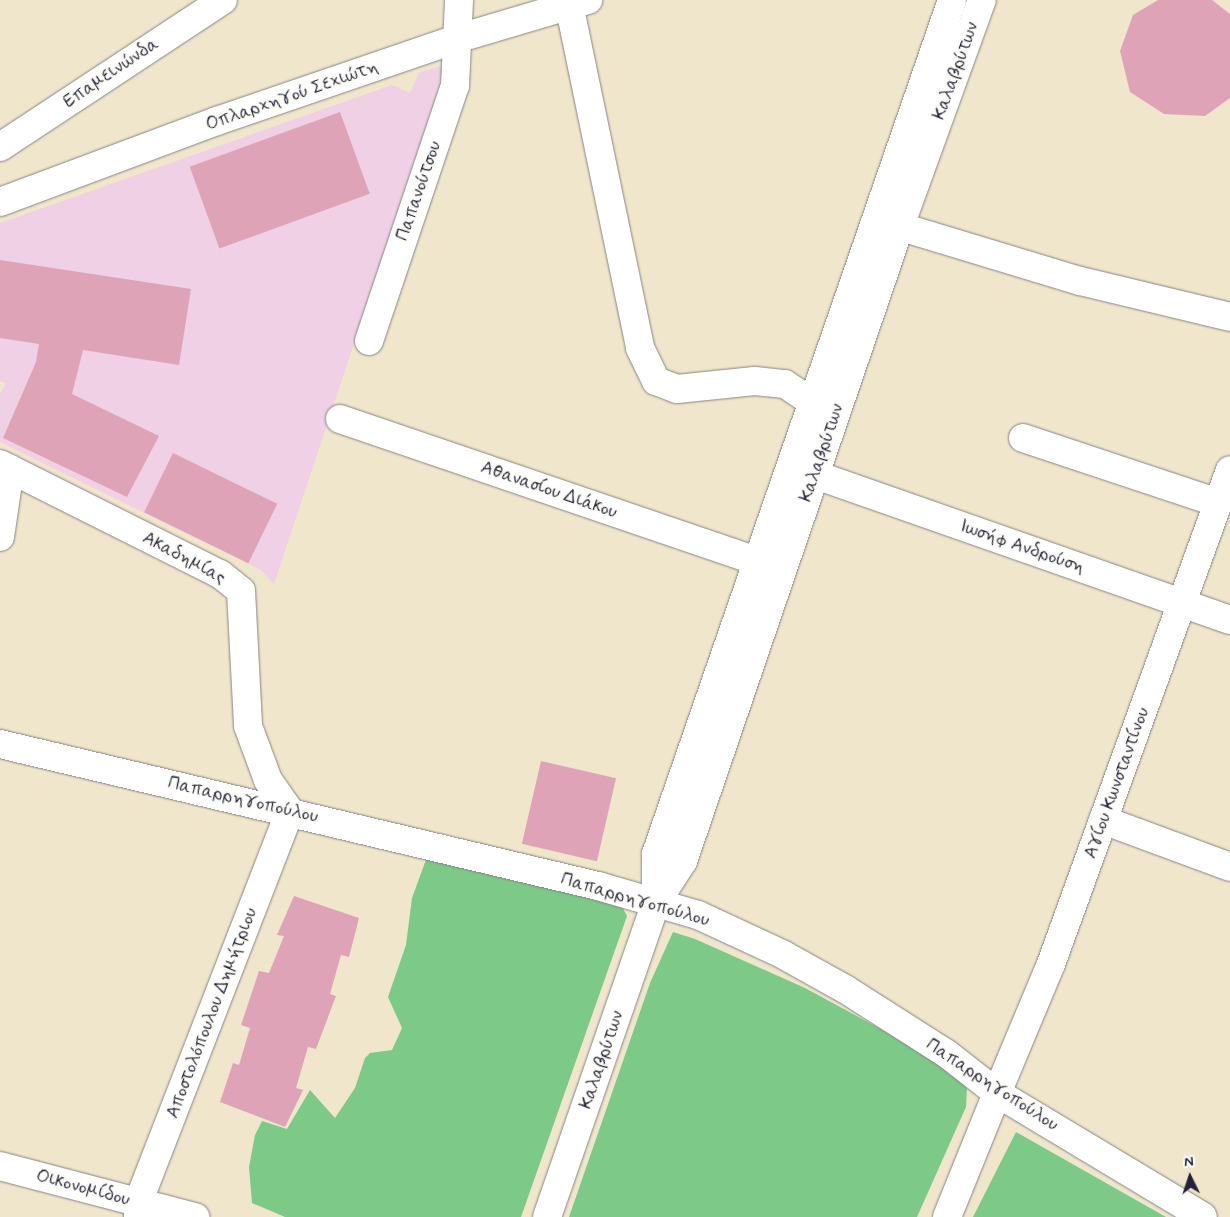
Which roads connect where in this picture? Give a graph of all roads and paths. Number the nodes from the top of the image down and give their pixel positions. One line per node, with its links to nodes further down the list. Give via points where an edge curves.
1 (223, 0): 6 (street, Επαμεινώνδα)
2 (459, 0): 7 (street, Παπανούτσου)
3 (952, 0): 10 (street, Καλαβρύτων)
4 (982, 0): 10 (street, Καλαβρύτων)
5 (579, 2): 7 (street, Οπλαρχηγού Σεχιώτη); 13 (street, via 640,348 656,381 676,390 755,381 785,384)
6 (198, 7): 8 (street, Επαμεινώνδα)
7 (456, 39): 9 (street, Οπλαρχηγού Σεχιώτη, via 217,121); 12 (street, Παπανούτσου, via 455,86)
8 (0, 147)
9 (0, 202)
10 (888, 223): 11 (street, via 1080,282); 13 (street, Καλαβρύτων); 17 (street, Καλαβρύτων)
11 (1230, 317)
12 (369, 341)
13 (813, 403): 17 (street, Καλαβρύτων)
14 (340, 419): 21 (street, Αθανασίου Διάκου)
15 (1022, 438): 19 (street)
16 (5, 467): 20 (street); 25 (street, Ακαδημίας, via 220,574 241,591 248,726 268,780)
17 (802, 470): 21 (street, Καλαβρύτων); 22 (street, Ιωσήφ Ανδρούση); 28 (street, Καλαβρύτων, via 683,861)
18 (1230, 470): 19 (street, Αγίου Κωνσταντίνου)
19 (1218, 503): 22 (street, Αγίου Κωνσταντίνου)
20 (0, 537)
21 (758, 561): 28 (street, Καλαβρύτων, via 656,854)
22 (1184, 603): 23 (street, Ιωσήφ Ανδρούση); 26 (street, Αγίου Κωνσταντίνου)
23 (1230, 620)
24 (0, 744): 25 (street, Παπαρρηγοπούλου)
25 (290, 811): 28 (street, Παπαρρηγοπούλου); 31 (street, Αποστολόπουλου Δημήτριου)
26 (1103, 820): 27 (street); 29 (street, Αγίου Κωνσταντίνου, via 1051,964)
27 (1230, 867)
28 (656, 903): 29 (street, Παπαρρηγοπούλου, via 698,915 782,954 846,989 947,1054); 33 (street, Καλαβρύτων)
29 (997, 1093): 34 (street, Αγίου Κωνσταντίνου); 35 (street, Παπαρρηγοπούλου)
30 (0, 1166): 31 (street, Οικονομίδου)
31 (138, 1210): 32 (street, Οικονομίδου)
32 (195, 1217)
33 (547, 1217)
34 (947, 1217)
35 (1202, 1217)

